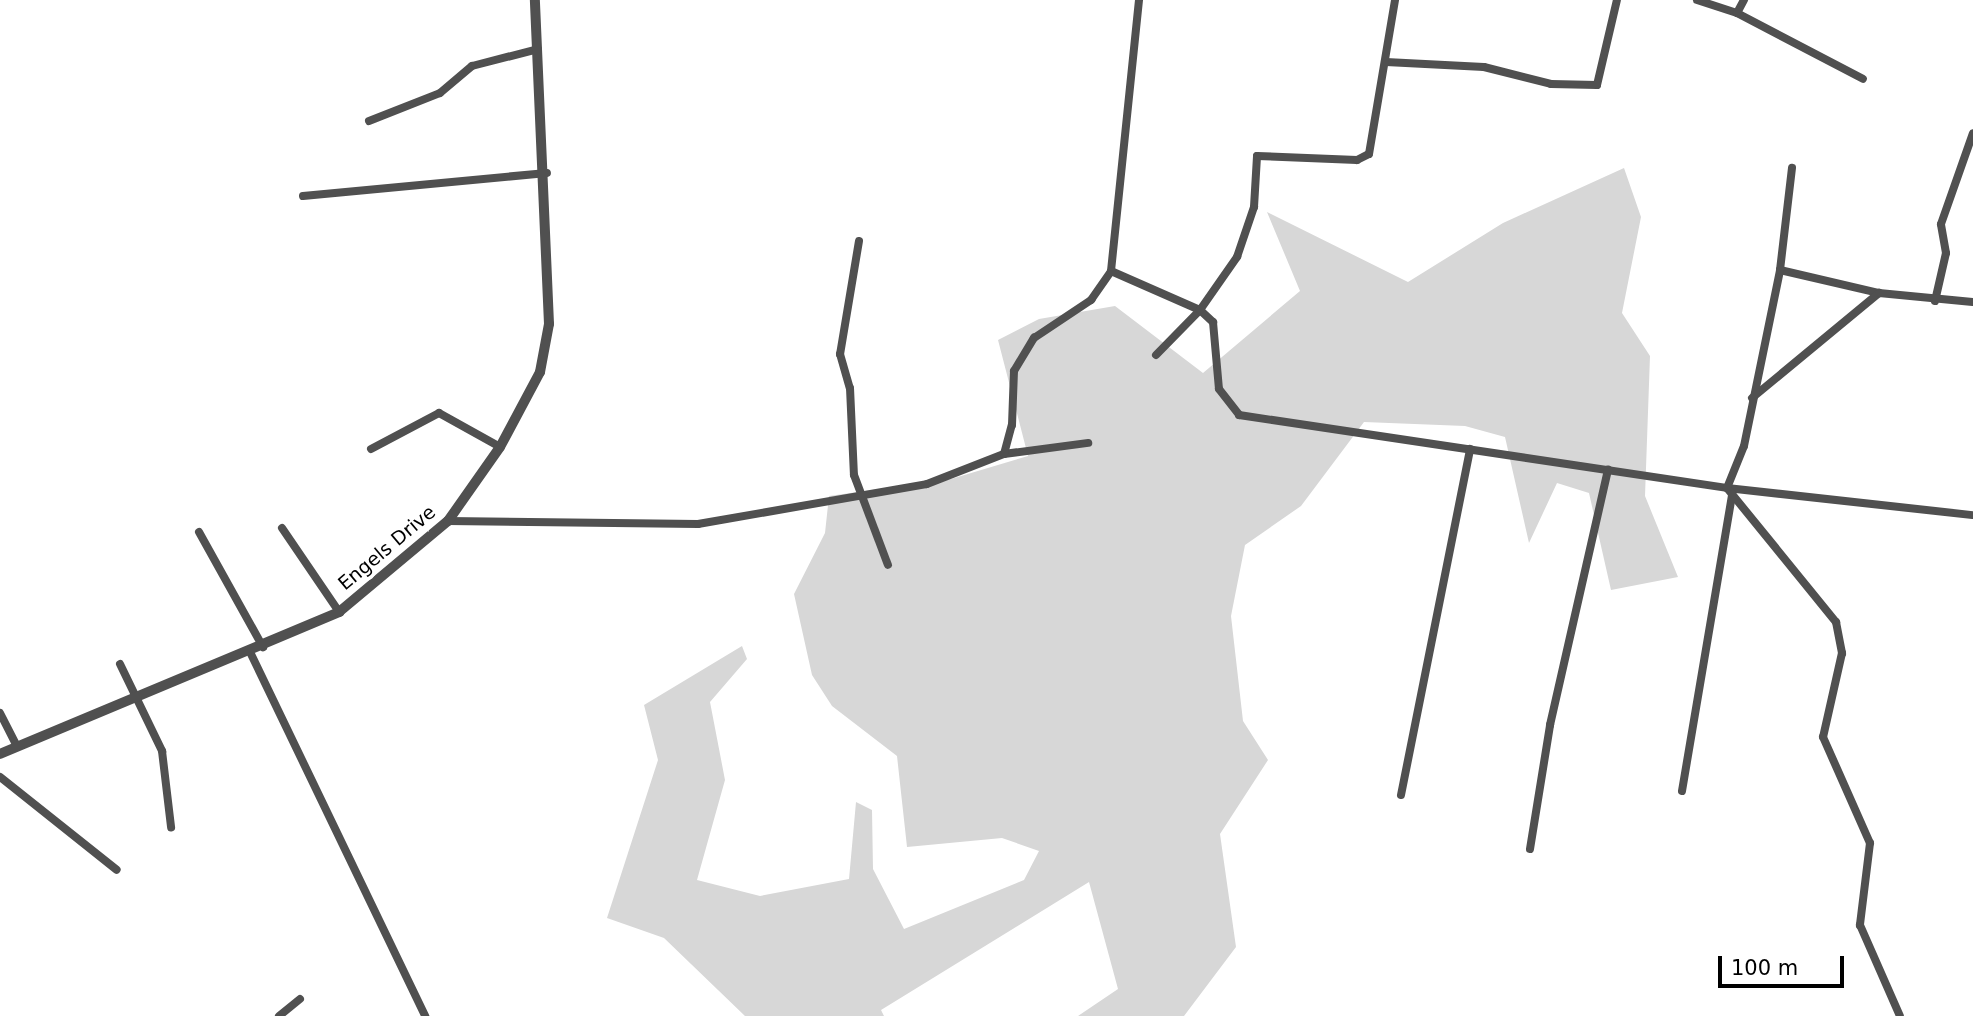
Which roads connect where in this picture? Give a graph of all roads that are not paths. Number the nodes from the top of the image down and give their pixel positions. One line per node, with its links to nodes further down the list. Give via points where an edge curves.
1 (535, 0): 8 (street, Engels Drive)
2 (1139, 0): 18 (street)
3 (1395, 0): 9 (street)
4 (1617, 0): 9 (street, via 1597,85 1551,84 1484,67)
5 (1697, 0): 7 (street)
6 (1744, 0): 7 (street)
7 (1737, 13): 10 (street)
8 (538, 49): 11 (street, via 472,66 440,93); 14 (street, Engels Drive)
9 (1386, 62): 22 (street, via 1369,154 1357,160 1257,156 1254,207 1237,257)
10 (1863, 79)
11 (369, 121)
12 (1973, 133): 20 (street, via 1941,224 1945,253)
13 (1792, 168): 17 (street)
14 (547, 173): 15 (street); 26 (street, Engels Drive, via 549,324 540,372)
15 (303, 196)
16 (859, 241): 32 (street, via 840,354 849,387 855,475)
17 (1780, 270): 19 (street); 24 (street)
18 (1111, 271): 22 (street); 29 (street, via 1091,300 1034,338 1020,360)
19 (1879, 293): 20 (street); 24 (street)
20 (1936, 302): 21 (street)
21 (1973, 302)
22 (1200, 310): 23 (street); 28 (street, via 1213,322 1220,389 1239,415)
23 (1156, 355)
24 (1752, 398): 31 (street, via 1744,446)
25 (1088, 443): 29 (street)
26 (500, 447): 27 (street, via 439,413); 34 (street, Engels Drive)
27 (371, 449)
28 (1470, 449): 30 (street); 48 (street)
29 (1003, 454): 32 (street, via 927,484)
30 (1608, 470): 31 (street); 50 (street, via 1550,725)
31 (1729, 491): 33 (street); 47 (street); 55 (street, via 1836,622 1842,653 1823,737 1870,843 1860,925)
32 (865, 494): 34 (street, via 698,524); 37 (street)
33 (1973, 514)
34 (448, 521): 38 (street, Engels Drive)
35 (282, 528): 38 (street)
36 (200, 532): 39 (street)
37 (888, 565)
38 (339, 612): 39 (street, Engels Drive)
39 (263, 647): 40 (street, Engels Drive)
40 (251, 654): 42 (street, Engels Drive); 54 (street)
41 (120, 664): 42 (street)
42 (140, 697): 44 (street, Engels Drive); 49 (street, via 162,751)
43 (0, 713): 44 (street)
44 (18, 747): 45 (street, Engels Drive)
45 (0, 754)
46 (0, 777): 51 (street)
47 (1682, 791)
48 (1401, 795)
49 (172, 827)
50 (1530, 849)
51 (117, 870)
52 (300, 999): 53 (street)
53 (279, 1016)
54 (425, 1016)
55 (1900, 1016)

